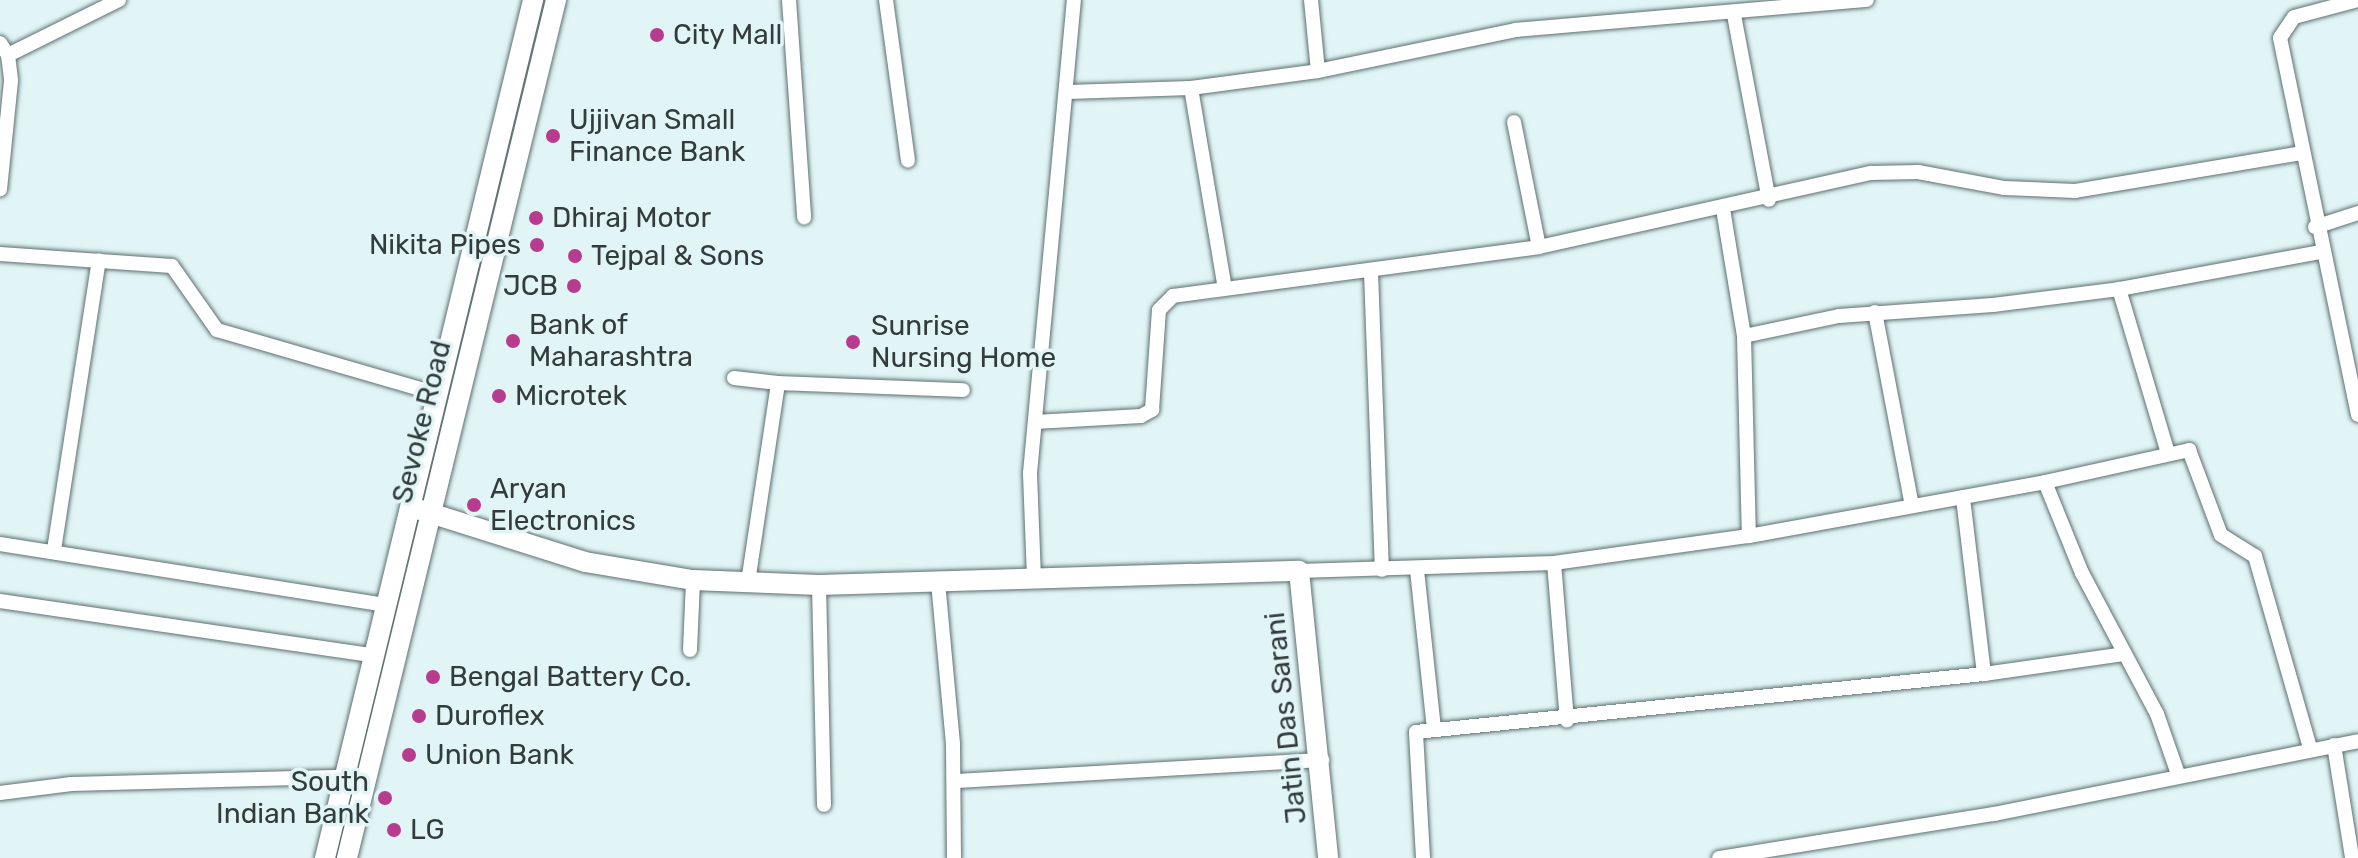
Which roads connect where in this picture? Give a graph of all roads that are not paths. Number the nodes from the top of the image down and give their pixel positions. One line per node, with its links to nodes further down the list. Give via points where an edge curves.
1 (119, 0): 15 (street)
2 (533, 0): 41 (main road, Sevoke Road)
3 (556, 0): 4 (street); 48 (main road, Sevoke Road)
4 (565, 0)
5 (789, 0): 27 (street)
6 (886, 0): 22 (street)
7 (1074, 0): 18 (street)
8 (1311, 0): 16 (street)
9 (1696, 0): 14 (street)
10 (1867, 0): 13 (street)
11 (2358, 0): 12 (street)
12 (2331, 4): 21 (street, via 2294,17 2281,32)
13 (1734, 15): 14 (street); 24 (street)
14 (1697, 17): 16 (street, via 1516,30)
15 (4, 49): 20 (street, via 11,81)
16 (1318, 71): 17 (street)
17 (1191, 88): 18 (street); 34 (street)
18 (1068, 92): 43 (street)
19 (1514, 122): 29 (street)
20 (2, 135): 23 (street)
21 (2302, 153): 24 (street, via 2075,191 2027,191 1897,172 1831,179); 28 (street)
22 (908, 161)
23 (0, 189)
24 (1769, 200): 25 (street)
25 (1723, 209): 29 (street); 37 (street)
26 (2358, 213): 28 (street)
27 (804, 217)
28 (2315, 227): 30 (street)
29 (1539, 247): 33 (street)
30 (2320, 252): 35 (street); 42 (street)
31 (0, 254): 32 (street)
32 (99, 260): 41 (street, via 172,266 217,330); 51 (street)
33 (1371, 272): 34 (street); 53 (street)
34 (1225, 288): 43 (street, via 1173,296 1160,305 1157,401 1147,414)
35 (2119, 289): 36 (street, via 1993,305); 44 (street)
36 (1875, 312): 37 (street); 47 (street)
37 (1744, 336): 49 (street)
38 (734, 378): 39 (street)
39 (778, 383): 40 (street); 58 (street)
40 (963, 390)
41 (437, 394): 48 (main road, Sevoke Road)
42 (2358, 415)
43 (1035, 422): 56 (street, via 1030,473)
44 (2168, 453): 45 (street); 71 (street, via 2189,450 2221,535 2255,556)
45 (2045, 482): 46 (street); 64 (street, via 2082,573)
46 (1963, 497): 47 (street); 66 (street)
47 (1912, 506): 49 (street)
48 (419, 510): 57 (main road, via 585,562); 62 (main road, Sevoke Road); 79 (main road, Sevoke Road)
49 (1749, 536): 52 (street)
50 (0, 544): 51 (street)
51 (54, 550): 62 (street)
52 (1554, 563): 54 (street); 67 (street)
53 (1382, 570): 54 (street); 55 (street)
54 (1417, 570): 68 (street)
55 (1299, 571): 56 (main road); 72 (main road, Jatin Das Sarani)
56 (1034, 578): 59 (main road)
57 (693, 580): 58 (main road); 63 (street)
58 (748, 582): 60 (main road)
59 (938, 582): 60 (main road); 75 (street)
60 (819, 585): 77 (street)
61 (0, 601): 65 (street)
62 (383, 605): 65 (main road, Sevoke Road)
63 (690, 650)
64 (2124, 654): 66 (street); 73 (street, via 2157,714)
65 (372, 655): 74 (main road, Sevoke Road)
66 (1984, 674): 67 (street)
67 (1567, 720): 68 (street)
68 (1434, 730): 82 (street, via 1416,732)
69 (2358, 741): 70 (street)
70 (2334, 745): 71 (street); 84 (street)
71 (2310, 748): 73 (street)
72 (1322, 760): 75 (street); 81 (main road, Jatin Das Sarani)
73 (2178, 774): 83 (street, via 1994,814)
74 (344, 777): 76 (street, via 71,784); 78 (main road, Sevoke Road)
75 (955, 781): 80 (street)
76 (0, 793)
77 (824, 805)
78 (325, 858)
79 (347, 858)
80 (954, 858)
81 (1328, 858)
82 (1423, 858)
83 (1719, 858)
84 (2352, 858)

